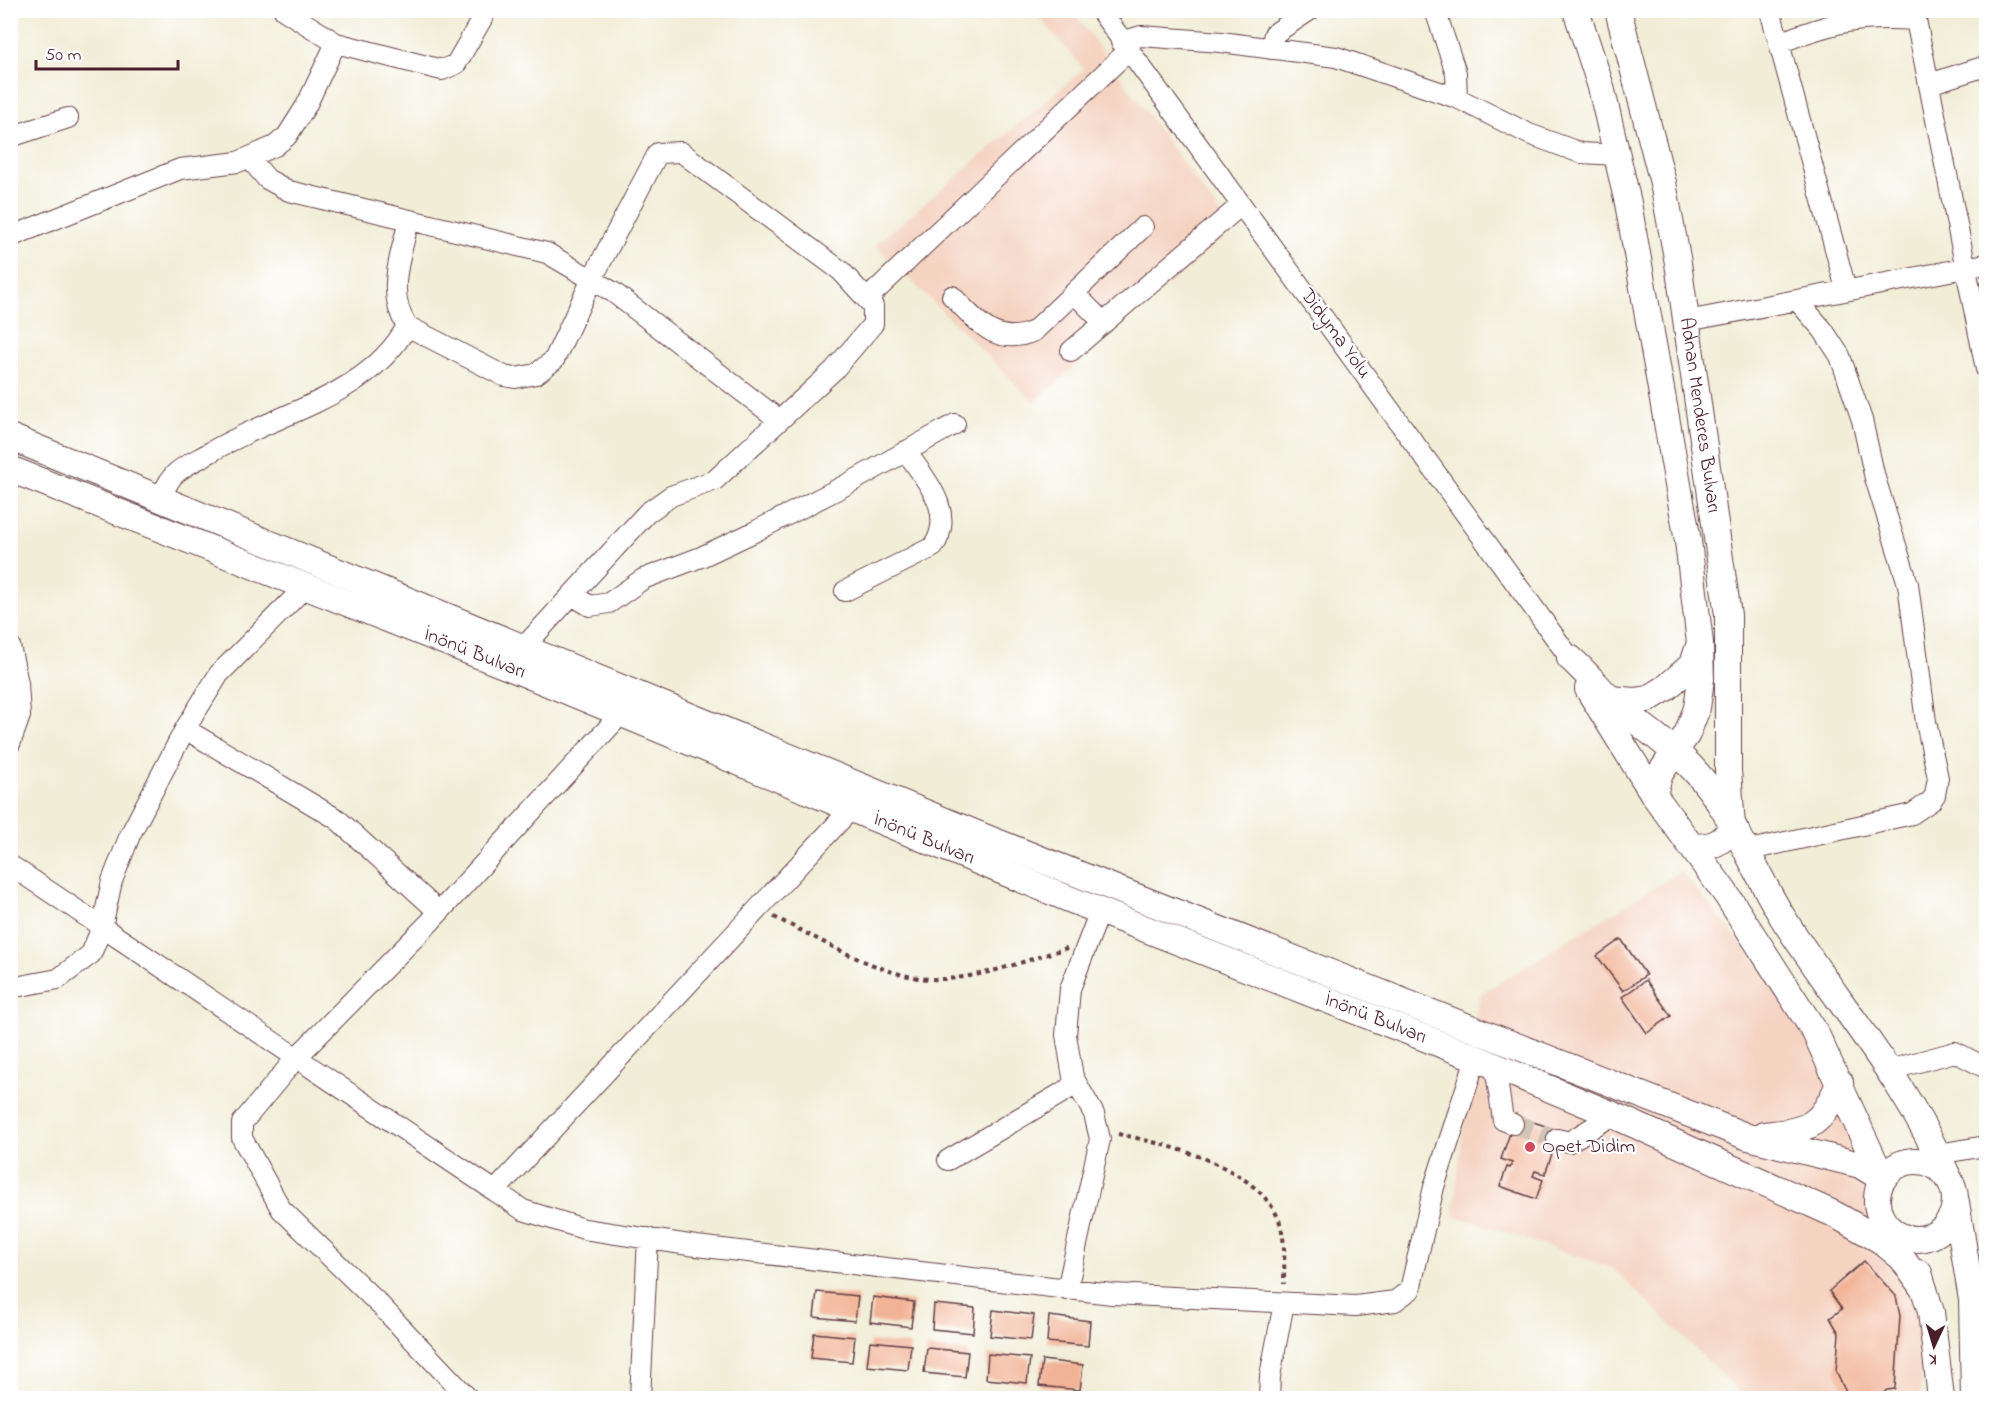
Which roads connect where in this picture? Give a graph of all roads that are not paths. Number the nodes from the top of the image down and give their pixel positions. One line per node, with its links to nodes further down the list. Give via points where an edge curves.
1 (284, 10): 10 (street)
2 (487, 10): 10 (street, via 456,64 446,70)
3 (1100, 10): 12 (street, Didyma Yolu)
4 (1310, 10): 13 (street, via 1274,34)
5 (1435, 10): 16 (street, via 1456,73)
6 (1576, 10): 19 (main road, Adnan Menderes Bulvarı, via 1601,87)
7 (1618, 10): 33 (main road, Adnan Menderes Bulvarı, via 1663,183)
8 (1770, 10): 11 (street)
9 (1915, 15): 11 (street, via 1827,24); 15 (street)
10 (336, 43): 20 (street, via 287,136)
11 (1779, 43): 28 (street)
12 (1124, 46): 13 (street, via 1142,36); 21 (street, Didyma Yolu); 31 (street)
13 (1272, 49): 16 (street, via 1336,57)
14 (1986, 66): 15 (street)
15 (1929, 84): 26 (street)
16 (1457, 98): 19 (street, via 1529,134 1581,153)
17 (69, 118): 18 (street)
18 (10, 137)
19 (1617, 155): 47 (main road, Adnan Menderes Bulvarı, via 1688,541)
20 (250, 159): 22 (street, via 267,178 289,190); 24 (street, via 180,169)
21 (1241, 205): 34 (street); 50 (street, Didyma Yolu)
22 (409, 220): 27 (street, via 547,254); 35 (street, via 394,284 396,305)
23 (1143, 227): 29 (street)
24 (10, 237)
25 (1986, 264): 26 (street)
26 (1967, 269): 28 (street); 37 (street)
27 (592, 279): 31 (street, via 658,153 681,152 841,271); 35 (street, via 554,360 525,377 504,376); 38 (street)
28 (1846, 289): 32 (street)
29 (1074, 293): 30 (street, via 1034,331 1013,338 989,332); 34 (street)
30 (952, 296)
31 (867, 299): 38 (street, via 875,312 873,324 834,370)
32 (1797, 300): 33 (street); 61 (street, via 1839,356 1899,547 1938,786 1926,807 1912,814)
33 (1687, 321): 59 (main road, Adnan Menderes Bulvarı, via 1728,615)
34 (1104, 323): 36 (street)
35 (407, 326): 43 (street, via 398,343 372,368 323,400 230,441 174,474)
36 (1071, 351)
37 (1986, 369)
38 (778, 419): 46 (street, via 715,480 670,496 647,513)
39 (955, 424): 41 (street)
40 (10, 437): 43 (main road, İnönü Bulvarı)
41 (906, 451): 45 (street, via 942,509 939,538 933,547); 46 (street, via 754,532 643,579 609,603 590,606)
42 (10, 469): 44 (main road, İnönü Bulvarı)
43 (160, 499): 49 (main road, İnönü Bulvarı)
44 (306, 586): 53 (main road, İnönü Bulvarı); 54 (street, via 219,674)
45 (845, 591)
46 (572, 595): 49 (street)
47 (1700, 643): 52 (main road, via 1693,664 1666,688 1648,699); 56 (main road, Adnan Menderes Bulvarı, via 1697,708)
48 (10, 646): 51 (street)
49 (523, 648): 75 (main road, İnönü Bulvarı, via 1000,844)
50 (1570, 658): 52 (main road); 57 (main road)
51 (14, 682): 55 (street, via 20,716)
52 (1610, 699): 56 (main road)
53 (621, 714): 58 (main road, İnönü Bulvarı); 64 (street)
54 (185, 729): 64 (street, via 337,819); 65 (street, via 130,835 112,881)
55 (10, 744)
56 (1674, 753): 57 (main road, Adnan Menderes Bulvarı, via 1659,775); 59 (main road, via 1706,785)
57 (1654, 795): 60 (main road)
58 (850, 810): 63 (main road, İnönü Bulvarı); 81 (street)
59 (1732, 827): 60 (main road, via 1718,844); 61 (main road)
60 (1692, 847): 71 (main road, via 1815,1032)
61 (1745, 851): 70 (main road, via 1784,919)
62 (10, 866): 65 (street)
63 (1100, 911): 68 (main road, İnönü Bulvarı); 72 (street, via 1070,989 1066,1035)
64 (439, 912): 67 (street)
65 (102, 927): 66 (street, via 92,954 57,979); 67 (street)
66 (10, 988)
67 (296, 1058): 81 (street); 89 (street, via 246,1116 241,1131 245,1144 281,1209)
68 (1486, 1062): 73 (main road, İnönü Bulvarı); 74 (street, via 1503,1120); 88 (street, via 1434,1187 1410,1290 1395,1301 1356,1306)
69 (1986, 1068): 70 (street, via 1955,1052)
70 (1888, 1070): 79 (main road, via 1925,1127)
71 (1840, 1082): 75 (main road, via 1828,1109 1815,1123 1795,1132); 80 (main road)
72 (1077, 1084): 78 (street); 86 (street, via 1094,1114 1100,1139)
73 (1613, 1115): 76 (street, via 1569,1142); 82 (main road, İnönü Bulvarı)
74 (1513, 1124)
75 (1748, 1137): 80 (main road, İnönü Bulvarı, via 1860,1165)
76 (1557, 1138)
77 (1986, 1146): 79 (street)
78 (948, 1160)
79 (1947, 1178): 80 (main road, via 1939,1168 1915,1161 1891,1170); 85 (main road, via 1948,1222 1940,1231 1919,1239); 93 (main road, via 1972,1300)
80 (1883, 1179): 83 (main road, via 1877,1200)
81 (495, 1191): 84 (street, via 523,1210 584,1229)
82 (1834, 1214): 83 (main road); 87 (main road, via 1880,1240 1902,1258)
83 (1883, 1221): 85 (main road, via 1889,1229)
84 (648, 1238): 86 (street); 90 (street)
85 (1908, 1238): 87 (main road)
86 (1067, 1290): 88 (street)
87 (1924, 1290): 92 (main road, via 1934,1330)
88 (1284, 1303): 91 (street)
89 (468, 1398)
90 (640, 1398)
91 (1269, 1398)
92 (1941, 1398)
93 (1974, 1398)

